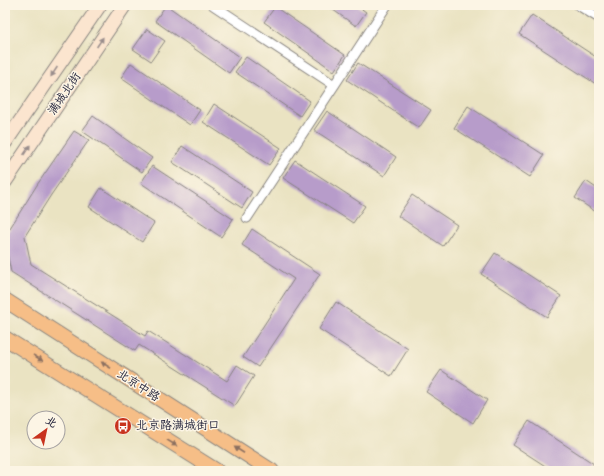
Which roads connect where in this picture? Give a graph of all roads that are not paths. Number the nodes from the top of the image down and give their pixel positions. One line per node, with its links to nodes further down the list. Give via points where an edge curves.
1 (100, 5): 8 (main road, 满城北街, one-way to 8)
2 (125, 5): 9 (main road, 满城北街, one-way to 2)
3 (213, 5): 7 (street)
4 (386, 5): 7 (street)
5 (578, 5): 6 (street)
6 (599, 18)
7 (334, 85): 10 (street)
8 (5, 143)
9 (5, 182)
10 (247, 218)
11 (5, 300): 14 (main road, 北京中路, one-way to 11)
12 (5, 338): 13 (main road, one-way to 13)
13 (217, 471)
14 (272, 471)

